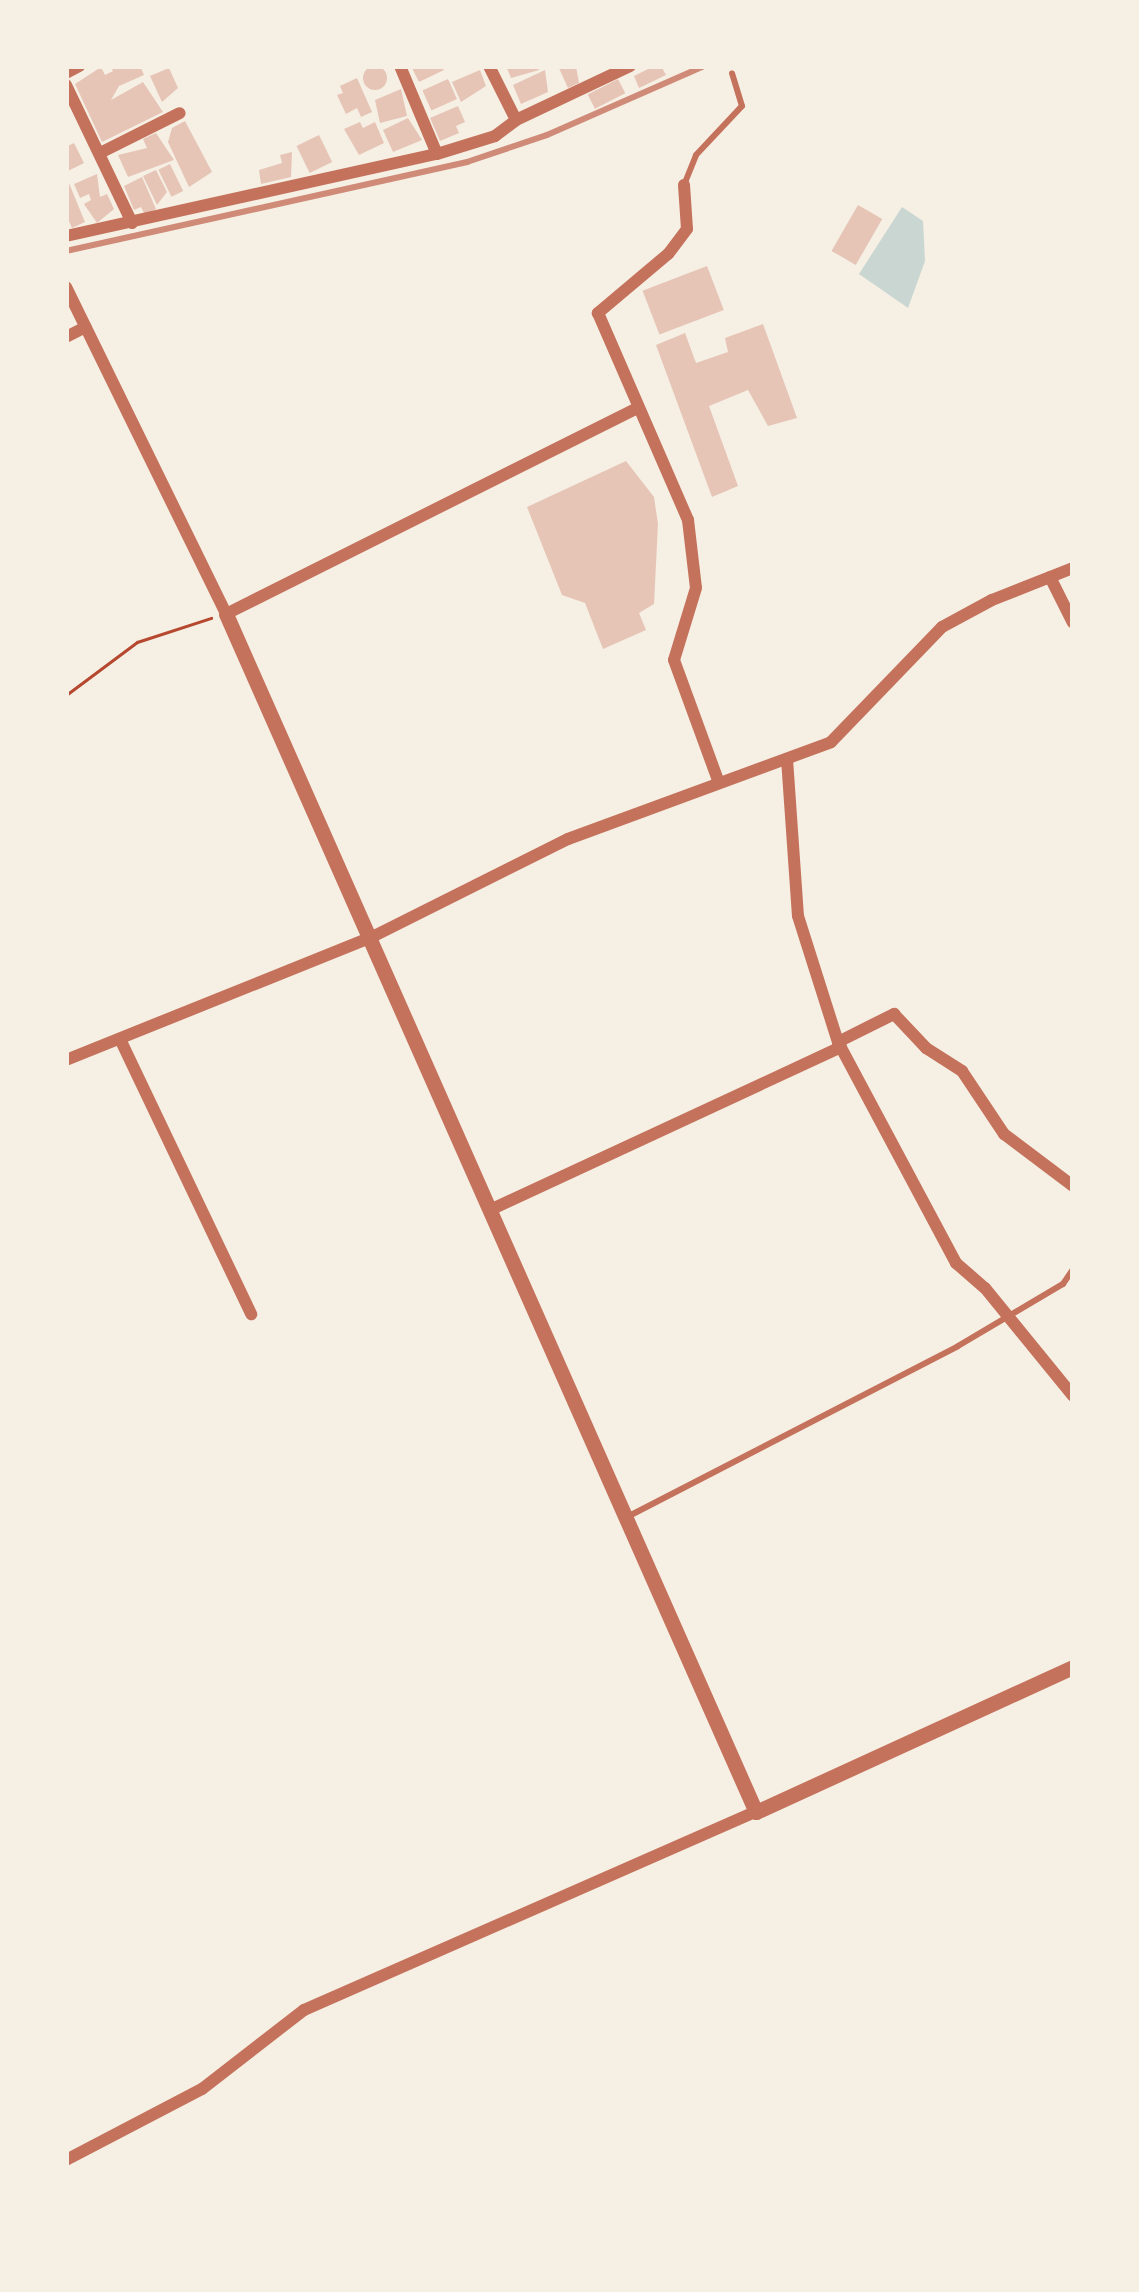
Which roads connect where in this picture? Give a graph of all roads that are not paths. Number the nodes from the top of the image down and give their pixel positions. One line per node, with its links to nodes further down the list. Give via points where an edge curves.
1 (79, 66): 6 (street)
2 (400, 66): 13 (street)
3 (489, 66): 11 (street)
4 (587, 66): 8 (street)
5 (630, 66): 8 (street)
6 (66, 73)
7 (732, 74): 14 (lane, via 742,106 696,155)
8 (594, 81): 11 (street)
9 (66, 86): 12 (street)
10 (180, 112): 12 (street)
11 (516, 120): 13 (street, via 495,136)
12 (100, 153): 15 (street)
13 (437, 154): 15 (street)
14 (684, 185): 20 (street, via 687,230 598,313)
15 (132, 224): 16 (street)
16 (66, 236)
17 (66, 287): 18 (street)
18 (86, 327): 19 (street); 23 (street)
19 (66, 337)
20 (638, 408): 23 (street); 26 (street, via 688,520 696,587 674,660)
21 (1073, 568): 22 (street)
22 (1050, 578): 24 (street); 25 (street, via 942,627 831,742)
23 (226, 614): 27 (street)
24 (1073, 623)
25 (787, 759): 26 (street); 29 (street, via 798,916)
26 (719, 783): 27 (street, via 568,839)
27 (370, 938): 28 (street); 32 (street)
28 (121, 1039): 30 (street); 34 (street)
29 (840, 1045): 31 (street, via 894,1014 962,1071 1004,1134); 32 (street); 35 (street, via 956,1262)
30 (66, 1060)
31 (1073, 1186)
32 (490, 1210): 37 (street)
33 (1073, 1268): 35 (lane, via 1063,1284)
34 (251, 1314)
35 (1010, 1317): 36 (street); 37 (lane)
36 (1073, 1396)
37 (626, 1517): 39 (street)
38 (1073, 1667): 39 (street)
39 (756, 1812): 40 (street, via 304,2010 202,2089)
40 (66, 2160)

